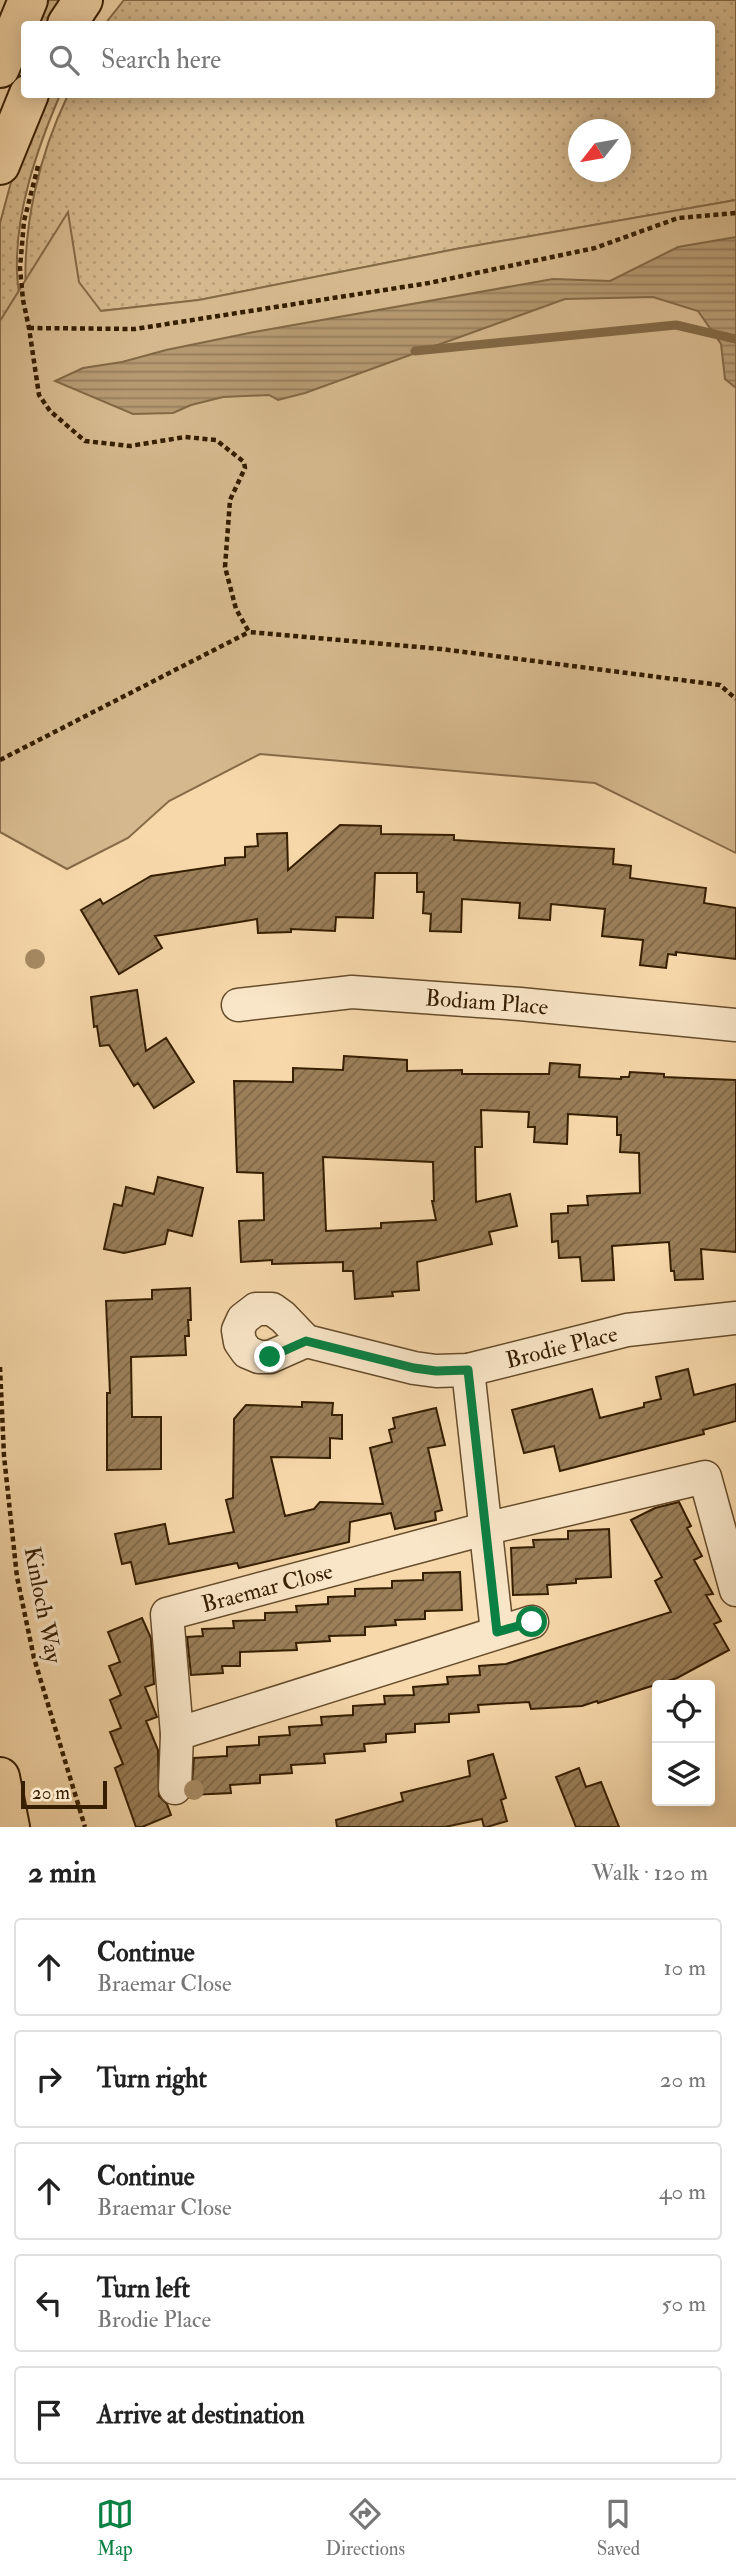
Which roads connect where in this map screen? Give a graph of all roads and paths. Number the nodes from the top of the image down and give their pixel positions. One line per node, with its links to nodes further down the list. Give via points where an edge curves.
1 (28, 0): 4 (highway)
2 (83, 0): 3 (highway)
3 (69, 21)
4 (0, 68)
5 (27, 98): 7 (highway)
6 (40, 159): 9 (path, via 24,221 20,268)
7 (0, 165)
8 (736, 214): 9 (path, via 678,218 595,247 429,283 135,329)
9 (29, 328): 10 (path, via 39,395 85,441 130,446 185,437 216,440 244,462 230,500 225,568 236,609)
10 (249, 632): 11 (path, via 441,649 720,685); 12 (path)
11 (736, 699)
12 (0, 760)
13 (239, 1005): 14 (street, Bodiam Place, via 352,992)
14 (736, 1026)
15 (736, 1318): 18 (street, Brodie Place, via 627,1330)
16 (306, 1341): 18 (street, Brodie Place, via 414,1368)
17 (0, 1367): 19 (path, Kinloch Way)
18 (468, 1370): 20 (street)
19 (1, 1383): 28 (path, Kinloch Way, via 17,1577 34,1658)
20 (484, 1529): 21 (street, Braemar Close, via 705,1477); 23 (street); 24 (street, Braemar Close, via 167,1614)
21 (736, 1590)
22 (532, 1622): 23 (street)
23 (497, 1632): 24 (street)
24 (177, 1734): 26 (street, Braemar Close)
25 (0, 1777): 27 (highway)
26 (175, 1788)
27 (9, 1827)
28 (85, 1827)

